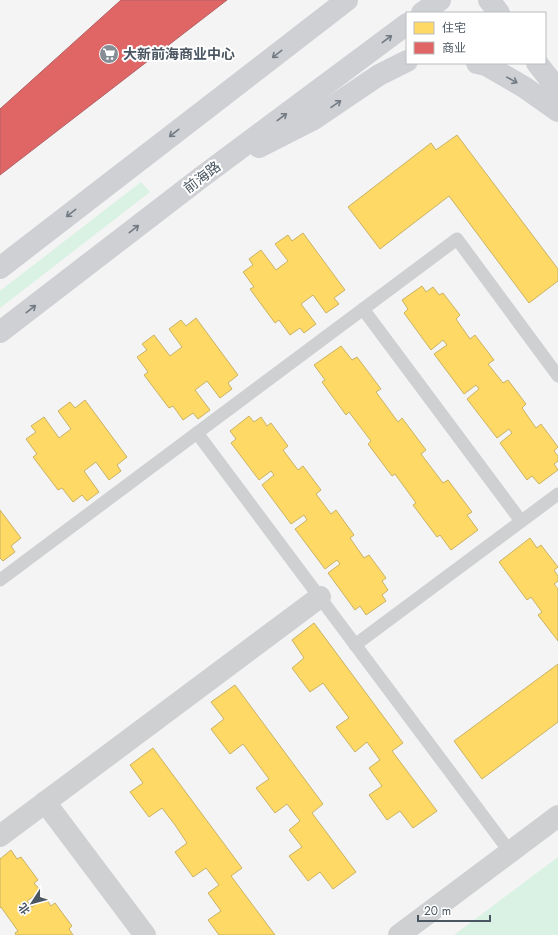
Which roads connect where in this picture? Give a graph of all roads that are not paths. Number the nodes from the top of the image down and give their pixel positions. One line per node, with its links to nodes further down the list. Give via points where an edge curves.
1 (327, 0): 8 (main road)
2 (347, 0): 8 (main road)
3 (440, 0): 5 (main road)
4 (489, 0): 6 (main road)
5 (423, 12)
6 (498, 12)
7 (406, 25): 14 (main road, 前海路, one-way to 7)
8 (308, 30): 15 (main road, one-way to 15)
9 (406, 61): 14 (main road, one-way to 9, via 314,119 378,74)
10 (480, 64): 13 (main road, one-way to 13, via 524,87)
11 (538, 64): 12 (main road)
12 (558, 90)
13 (558, 111)
14 (203, 176): 17 (main road, 前海路, one-way to 14)
15 (0, 268)
16 (363, 309): 18 (lane, via 457,239); 19 (lane); 21 (lane)
17 (0, 332)
18 (558, 376)
19 (197, 433): 22 (lane); 23 (lane)
20 (558, 494): 21 (lane)
21 (521, 521): 24 (lane)
22 (0, 580)
23 (320, 597): 24 (lane); 25 (street)
24 (355, 645): 28 (lane)
25 (45, 802): 27 (street); 29 (street)
26 (558, 816): 28 (street)
27 (0, 836)
28 (510, 852): 30 (street)
29 (145, 935)
30 (399, 935)

